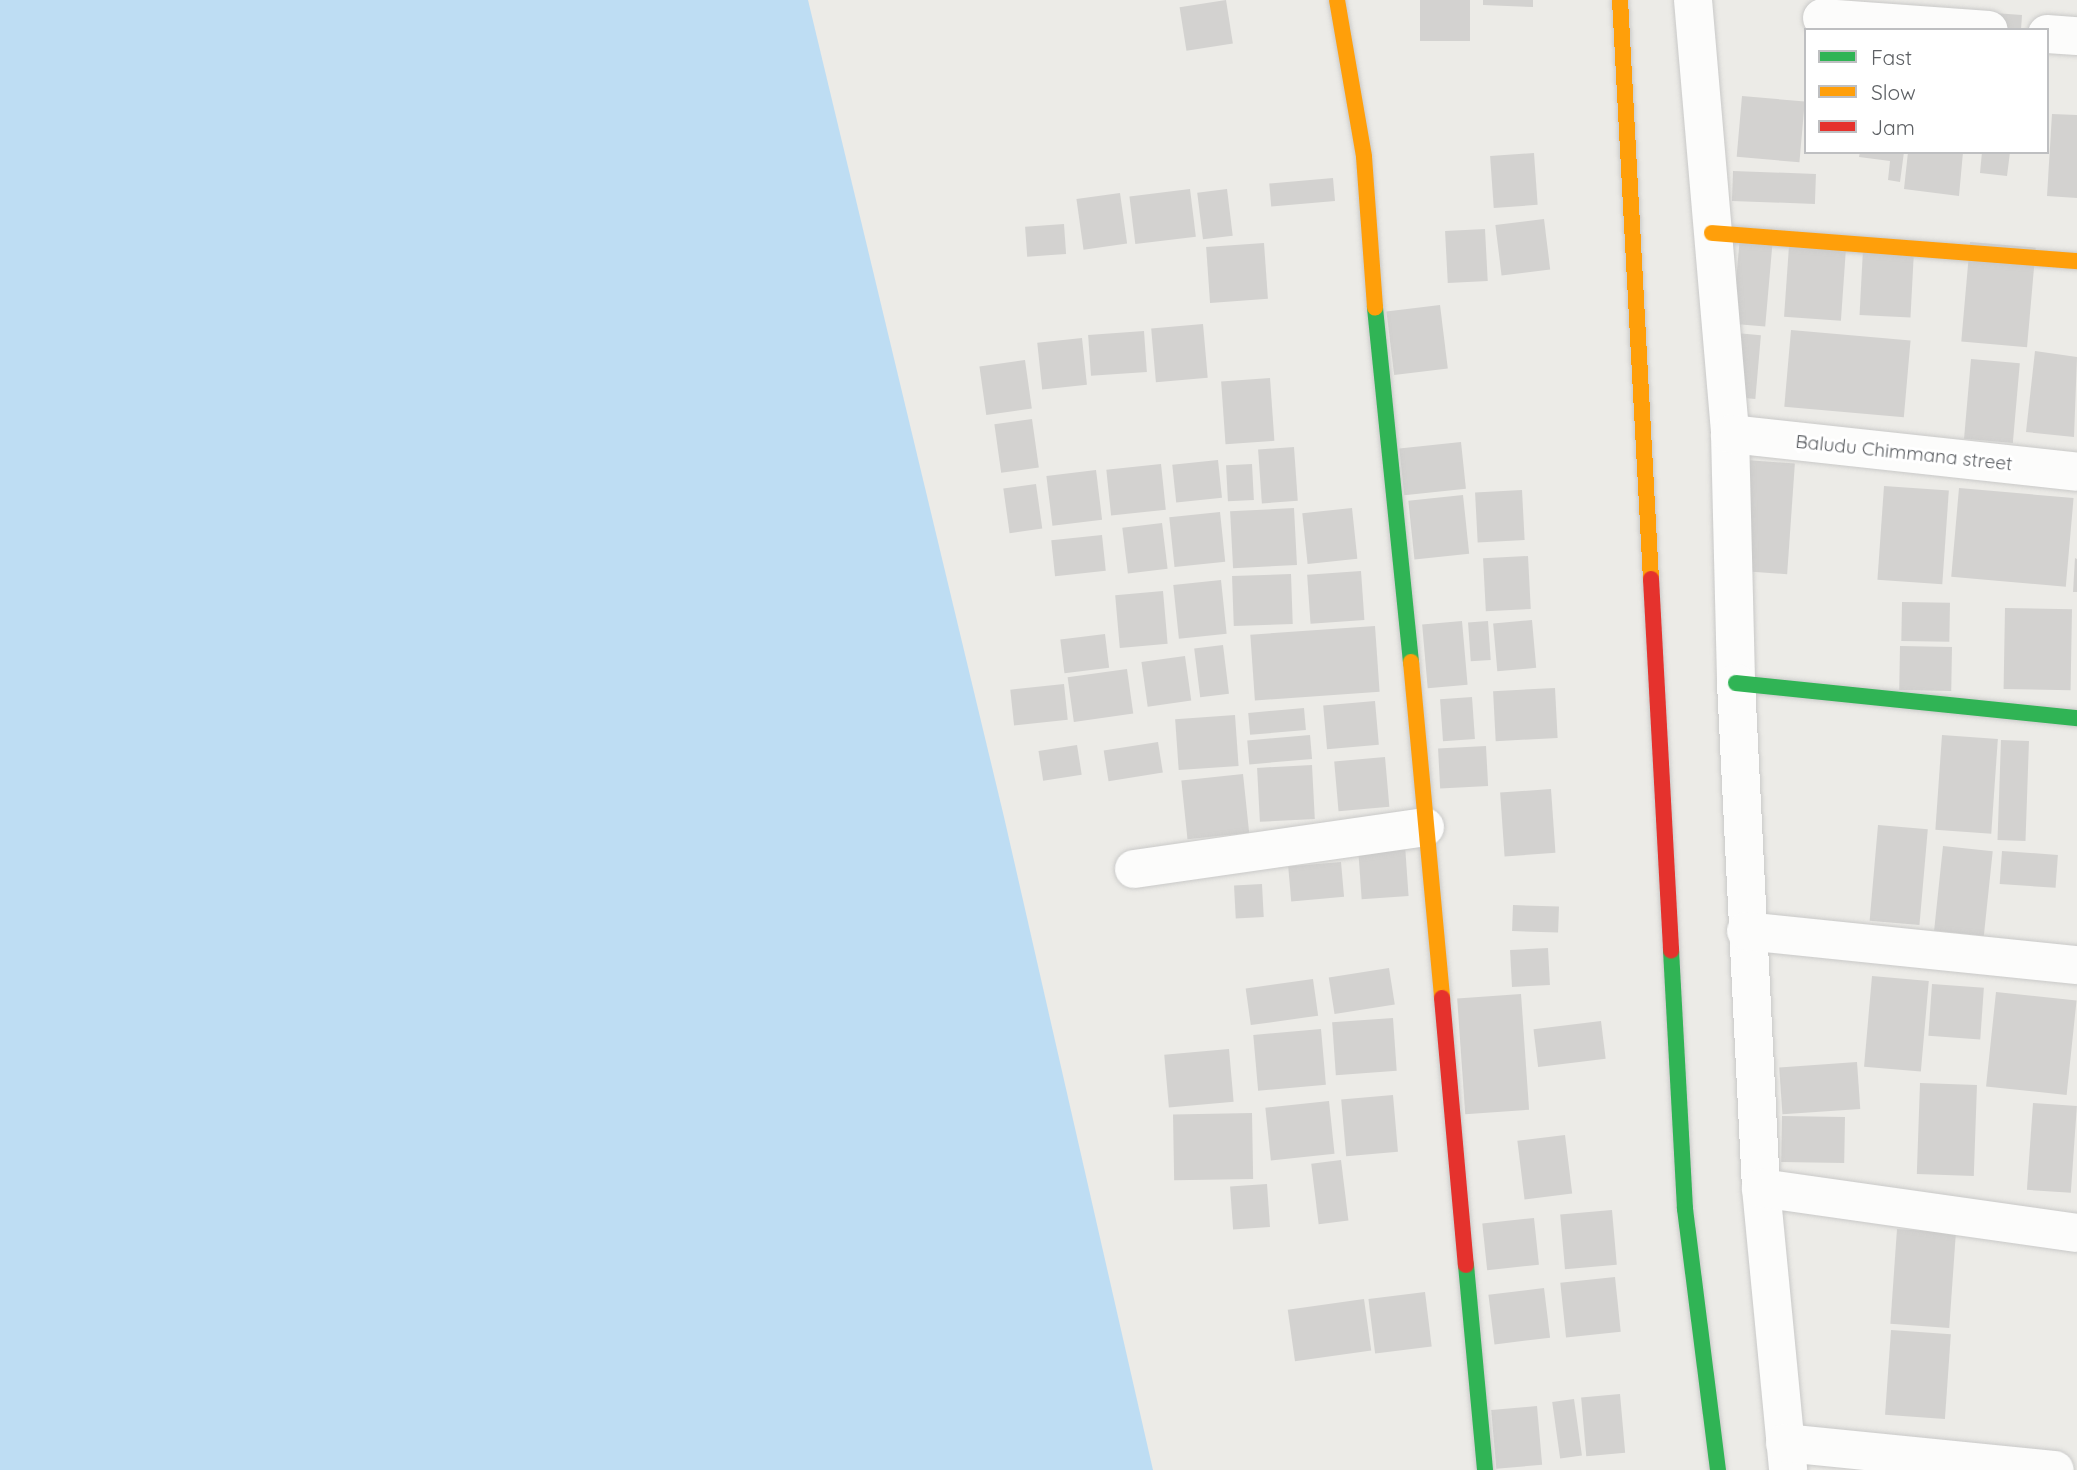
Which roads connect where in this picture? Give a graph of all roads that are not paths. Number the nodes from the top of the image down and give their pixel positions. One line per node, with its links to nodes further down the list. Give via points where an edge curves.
1 (1337, 0): 14 (street, via 1364,157 1376,328)
2 (1620, 0): 22 (street, via 1685,1209)
3 (1693, 0): 8 (street)
4 (1822, 18): 5 (street)
5 (1961, 28)
6 (2049, 34): 7 (street)
7 (2077, 36)
8 (1712, 233): 9 (street); 10 (street)
9 (2077, 261)
10 (1730, 434): 11 (street, Baludu Chimmana street); 12 (street)
11 (2077, 472)
12 (1735, 683): 13 (street); 16 (street)
13 (2077, 718)
14 (1425, 827): 15 (street); 21 (street)
15 (1134, 869)
16 (1746, 930): 17 (street); 18 (street)
17 (2077, 965)
18 (1761, 1188): 19 (street); 20 (street)
19 (2077, 1233)
20 (1787, 1457): 23 (street)
21 (1485, 1470)
22 (1718, 1470)
23 (2055, 1470)

